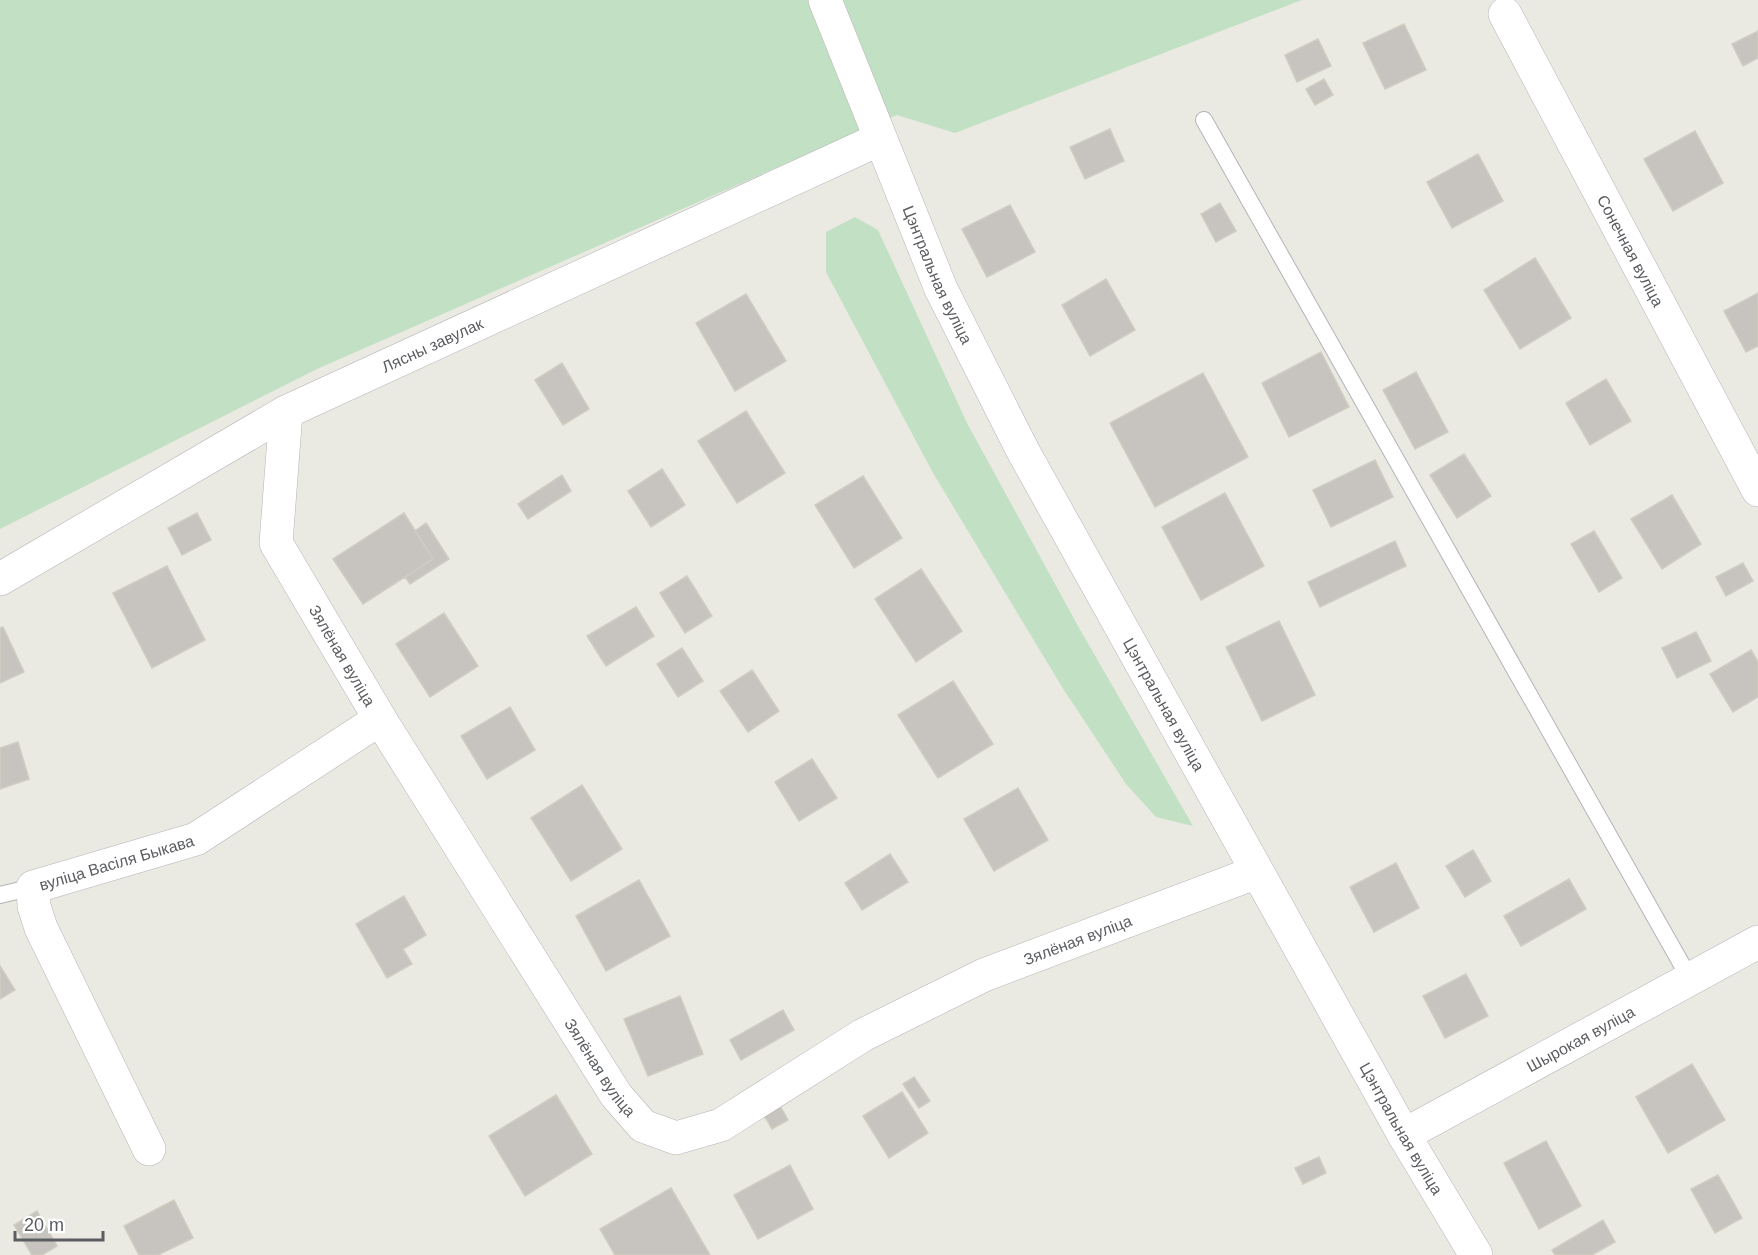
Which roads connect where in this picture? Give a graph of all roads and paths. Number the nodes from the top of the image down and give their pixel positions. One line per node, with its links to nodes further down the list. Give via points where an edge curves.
1 (825, 0): 4 (street, Цэнтральная вуліца)
2 (1504, 14): 6 (street, Сонечная вуліца)
3 (1204, 120): 13 (lane)
4 (880, 139): 5 (street, Лясны завулак); 9 (street, Цэнтральная вуліца, via 941,288 1023,451)
5 (286, 411): 7 (street, Лясны завулак); 8 (street, Зялёная вуліца, via 276,543)
6 (1758, 490)
7 (0, 579)
8 (380, 719): 9 (street, Зялёная вуліца, via 616,1095 643,1126 676,1138 722,1125 862,1035 984,975); 10 (street, вуліца Васіля Быкава, via 196,839)
9 (1257, 872): 14 (street, Цэнтральная вуліца)
10 (33, 887): 11 (lane); 15 (street, вуліца Васіля Быкава, via 40,928)
11 (0, 896)
12 (1758, 942): 13 (street, Шырокая вуліца)
13 (1690, 979): 14 (street, Шырокая вуліца)
14 (1404, 1135): 16 (street, Цэнтральная вуліца)
15 (149, 1149)
16 (1476, 1255)

